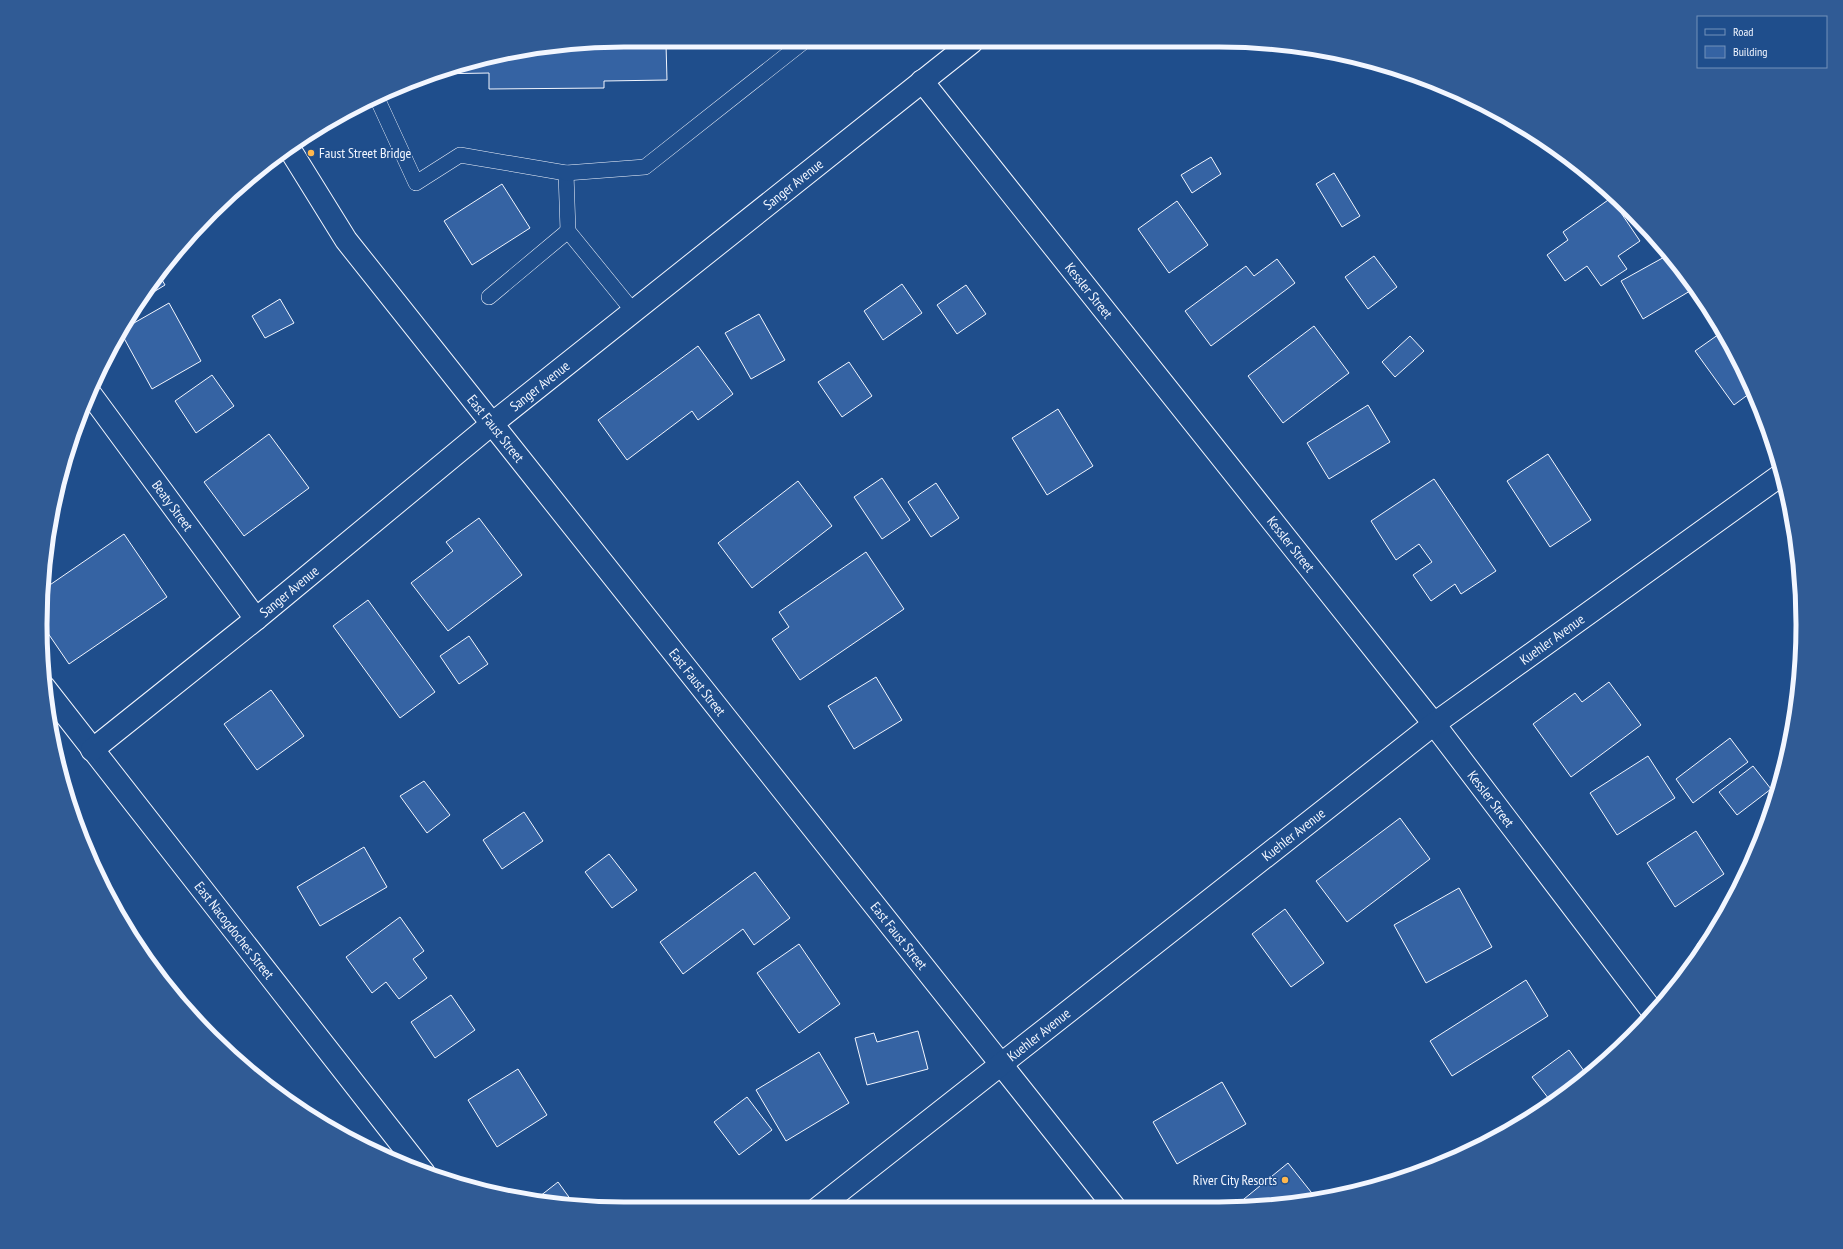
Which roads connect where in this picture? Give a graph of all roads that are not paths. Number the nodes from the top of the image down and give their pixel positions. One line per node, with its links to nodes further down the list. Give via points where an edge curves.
1 (797, 47): 6 (lane, via 645,167)
2 (966, 47): 3 (street, Sanger Avenue)
3 (922, 81): 9 (street, Sanger Avenue); 15 (street, Kessler Street)
4 (379, 102): 6 (lane, via 416,183 460,154)
5 (292, 153): 11 (street, East Faust Street, via 346,240)
6 (566, 173): 7 (lane)
7 (568, 231): 8 (lane); 9 (lane)
8 (489, 297)
9 (634, 311): 11 (street, Sanger Avenue)
10 (94, 398): 13 (street, Beaty Street)
11 (493, 423): 13 (street, Sanger Avenue); 18 (street, East Faust Street)
12 (1777, 478): 15 (street, Kuehler Avenue)
13 (256, 619): 16 (street, Sanger Avenue)
14 (52, 697): 16 (street, East Nacogdoches Street)
15 (1434, 724): 17 (street, Kessler Street); 18 (street, Kuehler Avenue)
16 (92, 750): 19 (street, East Nacogdoches Street)
17 (1650, 1008)
18 (1002, 1065): 20 (street, Kuehler Avenue); 21 (street, East Faust Street)
19 (416, 1162)
20 (826, 1202)
21 (1110, 1202)

